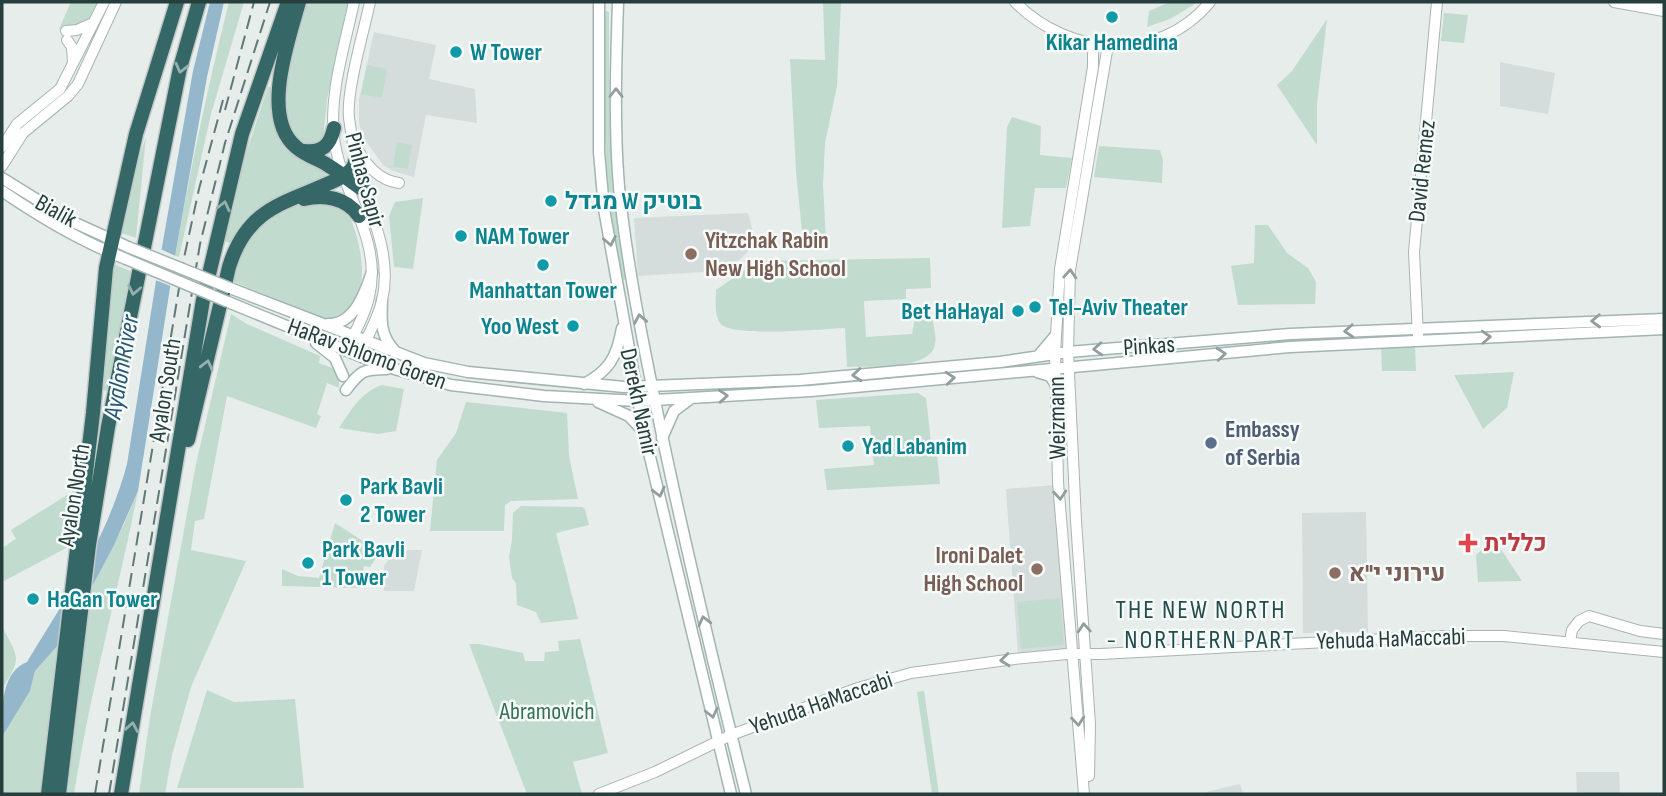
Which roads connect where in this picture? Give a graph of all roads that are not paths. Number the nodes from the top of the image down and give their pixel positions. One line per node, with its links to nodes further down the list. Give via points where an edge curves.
1 (104, 2): 18 (street)
2 (116, 2): 26 (street, via 78,85 23,134)
3 (177, 2): 34 (highway, via 136,134)
4 (199, 2): 77 (highway, Ayalon North, one-way to 77, via 180,68 139,266 91,530)
5 (287, 2): 69 (highway, Ayalon South, one-way to 5, via 209,272 242,134)
6 (299, 2): 25 (highway, via 282,62 279,92 286,135)
7 (354, 2): 22 (street, Pinhas Sapir)
8 (370, 2): 24 (street, Pinhas Sapir, via 350,99)
9 (599, 2): 37 (main road, Derekh Namir, one-way to 37, via 599,152)
10 (618, 2): 60 (main road, Derekh Namir, one-way to 10, via 620,187)
11 (1015, 2): 19 (street, via 1049,30)
12 (1210, 2): 20 (street, via 1191,20 1160,37)
13 (1437, 2): 40 (street, David Remez, via 1414,252)
14 (1614, 2): 17 (street)
15 (1652, 2): 16 (street)
16 (1664, 4)
17 (1664, 11)
18 (94, 23): 21 (street); 21 (street, via 67,35)
19 (1090, 43): 20 (street); 43 (street, Weizmann, via 1093,67 1060,269)
20 (1108, 46): 48 (street, Weizmann, one-way to 20, via 1070,270)
21 (73, 65): 23 (street, via 60,89 17,124)
22 (334, 128): 25 (highway, via 325,148); 27 (street, Pinhas Sapir)
23 (2, 147)
24 (355, 149): 27 (highway, via 353,168); 29 (street, via 376,173); 31 (street, Pinhas Sapir)
25 (300, 150): 27 (highway)
26 (2, 166)
27 (344, 176): 31 (highway); 32 (highway); 33 (street, Pinhas Sapir)
28 (2, 178): 34 (main road, Bialik)
29 (399, 183)
30 (2, 191): 34 (main road, Bialik)
31 (365, 191): 36 (street, Pinhas Sapir, via 384,255)
32 (272, 209): 33 (highway, via 320,197 348,205); 69 (highway, one-way to 32, via 233,256 243,233)
33 (359, 216): 35 (street, Pinhas Sapir)
34 (119, 251): 39 (main road, HaRav Shlomo Goren, bridge); 42 (main road, HaRav Shlomo Goren, bridge); 76 (highway, via 104,282)
35 (372, 272): 39 (main road, via 350,315 338,324); 44 (street, Pinhas Sapir, via 369,297)
36 (382, 300): 45 (street, Pinhas Sapir); 52 (main road, via 383,333)
37 (623, 319): 58 (main road, via 613,359 599,376); 61 (main road, Derekh Namir)
38 (1664, 319): 40 (main road, Pinkas, one-way to 40)
39 (326, 324): 44 (main road, HaRav Shlomo Goren)
40 (1418, 328): 46 (street, David Remez); 48 (main road, Pinkas, one-way to 48)
41 (1664, 329): 46 (main road, Pinkas, one-way to 41)
42 (303, 333): 47 (main road, HaRav Shlomo Goren); 57 (main road, via 334,358)
43 (1056, 335): 49 (street, Weizmann); 50 (main road)
44 (353, 336): 45 (main road, HaRav Shlomo Goren); 47 (street, Pinhas Sapir)
45 (365, 341): 51 (street, Pinhas Sapir); 52 (main road, HaRav Shlomo Goren)
46 (1418, 341): 53 (main road, Pinkas, one-way to 46, via 1290,347)
47 (346, 351): 51 (main road, HaRav Shlomo Goren)
48 (1068, 352): 49 (main road, Pinkas); 53 (street, Weizmann)
49 (1055, 353): 50 (main road, Pinkas); 55 (street, Weizmann)
50 (1039, 355): 60 (main road, Pinkas, one-way to 60, via 814,379)
51 (358, 356): 54 (main road, HaRav Shlomo Goren)
52 (403, 356): 58 (main road, HaRav Shlomo Goren, via 468,372)
53 (1069, 367): 55 (main road, Pinkas); 73 (street, Weizmann, one-way to 53)
54 (392, 368): 62 (main road, via 364,370); 64 (main road, HaRav Shlomo Goren, via 469,388)
55 (1055, 368): 56 (main road, Pinkas); 59 (street, Weizmann)
56 (1028, 371): 59 (main road, via 1050,376); 63 (main road, Pinkas, one-way to 56)
57 (343, 376)
58 (583, 384): 61 (main road, HaRav Shlomo Goren)
59 (1056, 385): 74 (street, Weizmann, one-way to 74, via 1058,482)
60 (652, 386): 61 (main road, Pinkas); 65 (main road, Derekh Namir)
61 (635, 387): 66 (main road, Derekh Namir)
62 (346, 390)
63 (692, 398): 65 (main road, Pinkas); 68 (main road, via 674,411)
64 (593, 400): 66 (main road, HaRav Shlomo Goren); 67 (main road, via 629,416)
65 (655, 400): 66 (main road, Pinkas); 68 (main road, Derekh Namir)
66 (638, 401): 67 (main road, Derekh Namir)
67 (644, 432): 75 (main road, Derekh Namir, one-way to 75)
68 (662, 438): 75 (main road, Derekh Namir, one-way to 68)
69 (162, 550): 78 (highway, Ayalon South, one-way to 69)
70 (1664, 634): 71 (street, via 1590,616 1572,630)
71 (1570, 642): 72 (street, Yehuda HaMaccabi); 73 (street, Yehuda HaMaccabi, via 1443,636)
72 (1664, 652)
73 (1086, 654): 74 (street, Yehuda HaMaccabi); 83 (street, Weizmann)
74 (1073, 656): 75 (street, Yehuda HaMaccabi, one-way to 75, via 911,673); 82 (street, Weizmann, one-way to 82)
75 (725, 738): 79 (street, Yehuda HaMaccabi); 80 (main road, Derekh Namir); 81 (main road, Derekh Namir)
76 (48, 794)
77 (57, 794)
78 (121, 794)
79 (599, 794)
80 (731, 794)
81 (746, 794)
82 (1084, 794)
83 (1090, 794)

